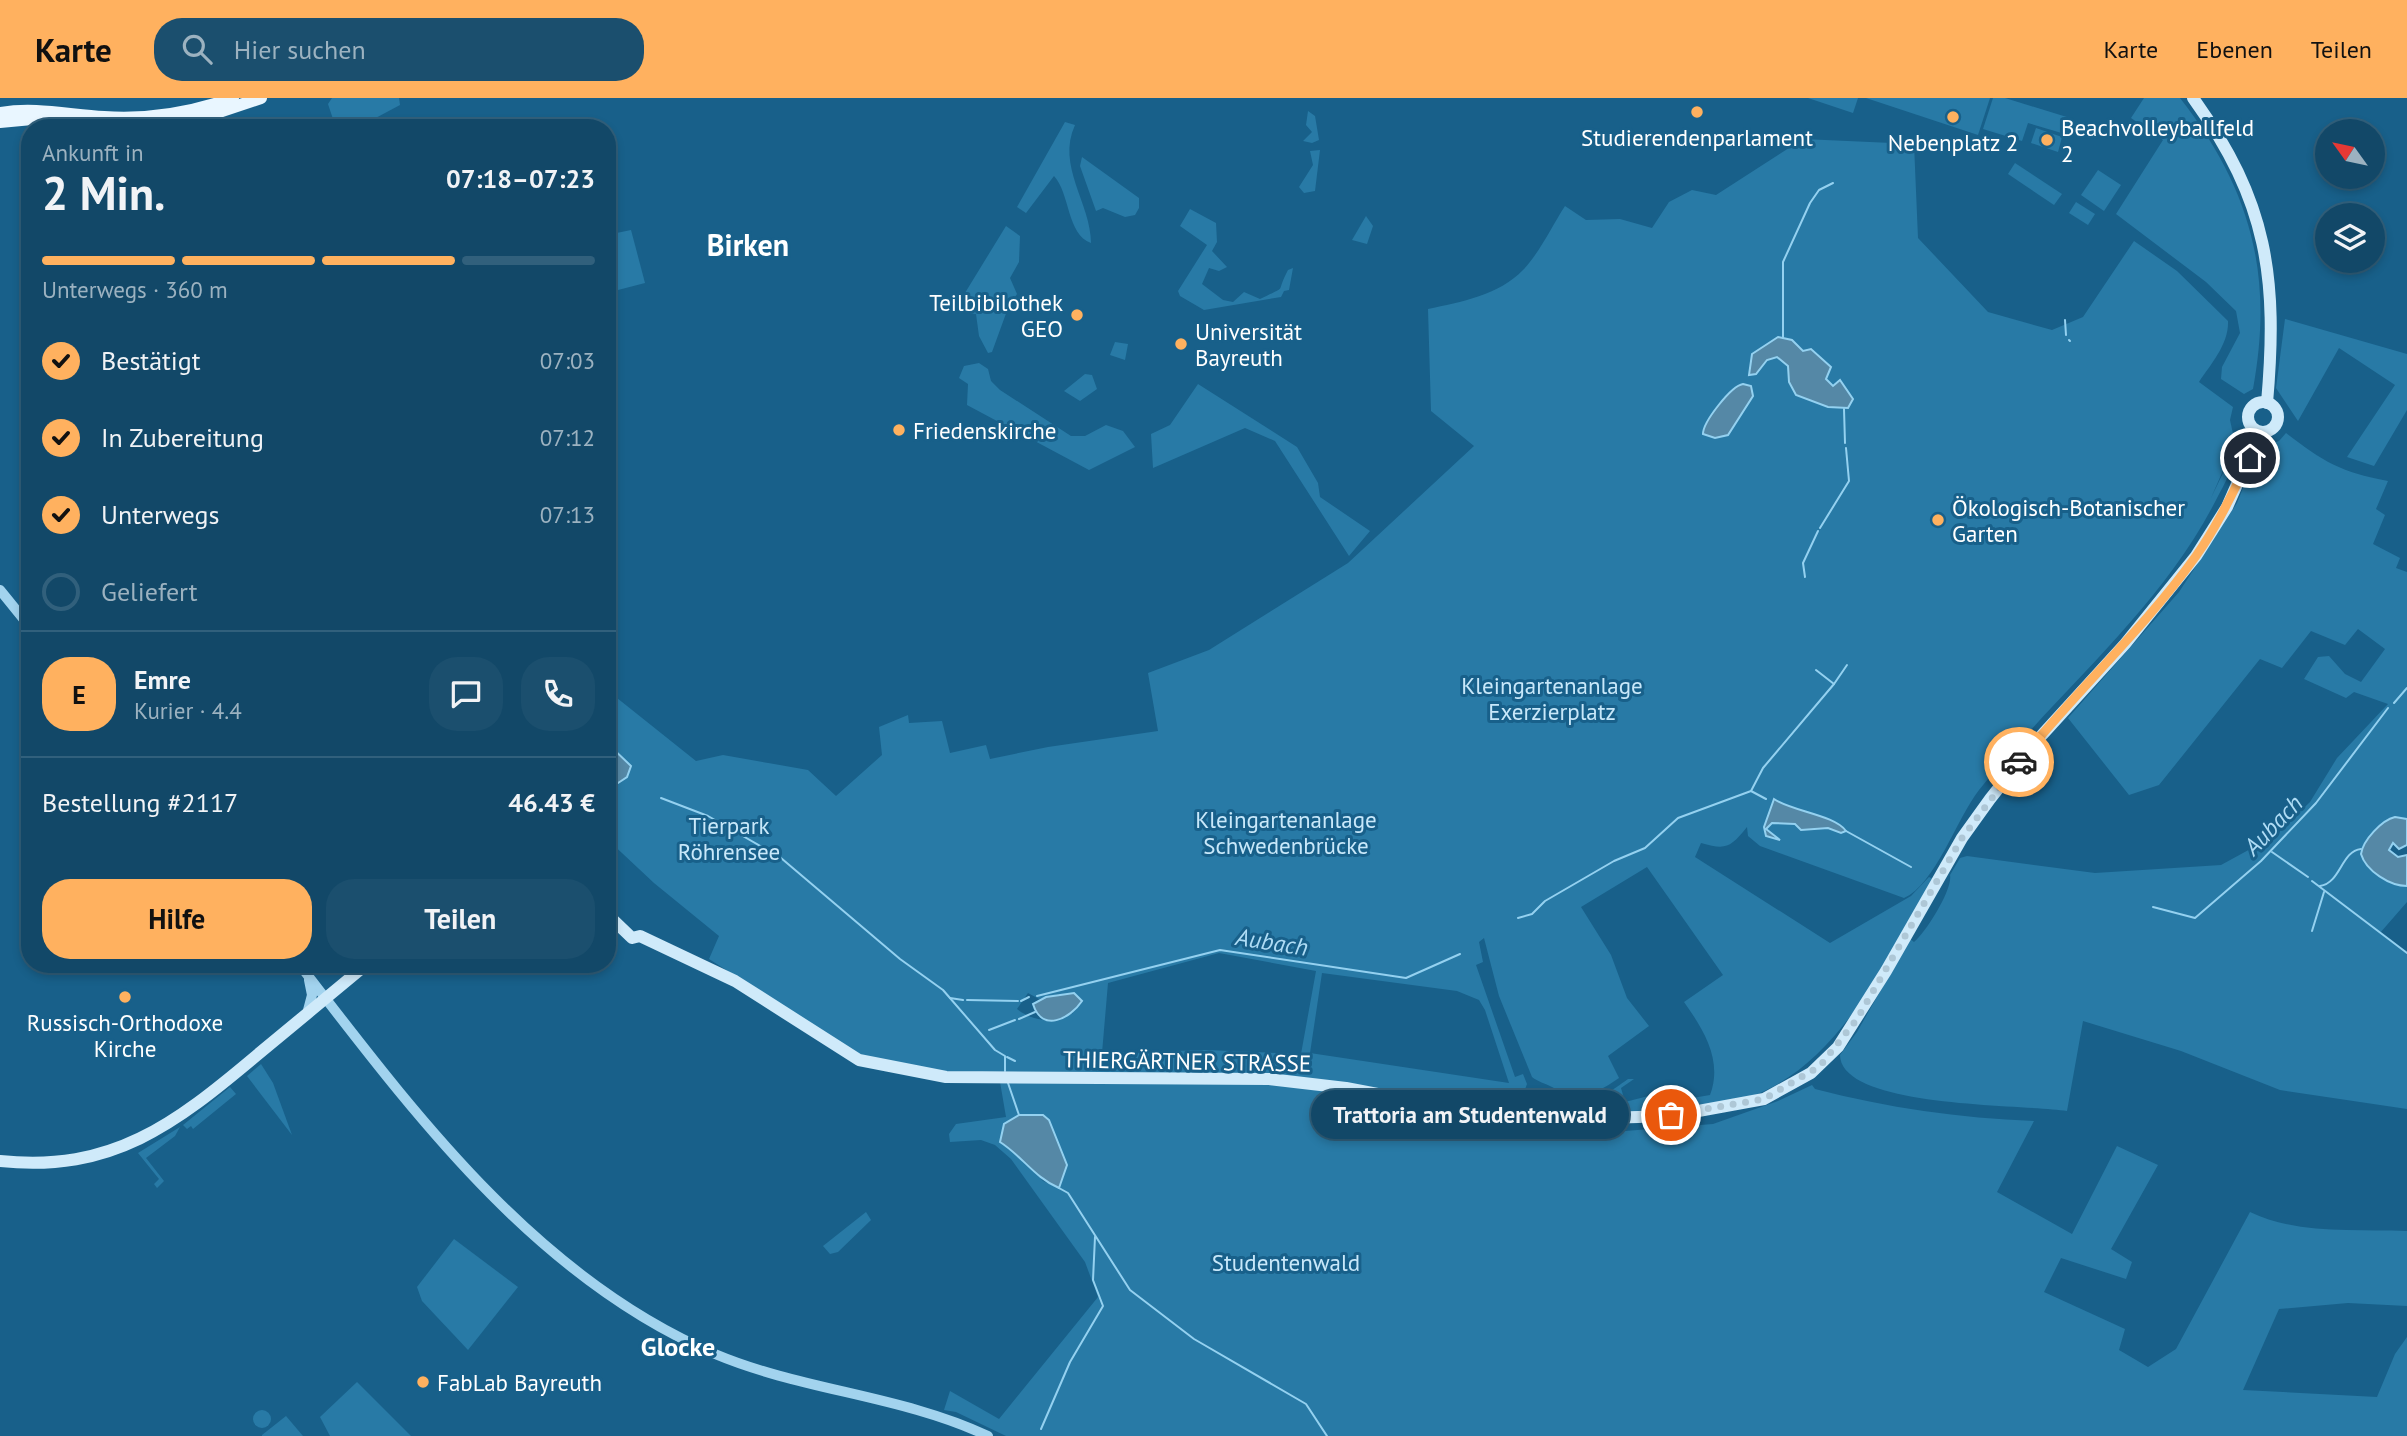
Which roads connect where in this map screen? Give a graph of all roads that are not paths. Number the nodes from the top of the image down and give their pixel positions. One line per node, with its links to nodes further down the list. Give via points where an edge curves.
1 (233, 98): 4 (main road, via 187,112 148,117 31,110)
2 (261, 98): 5 (main road)
3 (2193, 98): 8 (main road, via 2236,165 2259,227 2273,320)
4 (0, 113)
5 (198, 119)
6 (21, 121): 7 (main road)
7 (0, 122)
8 (2267, 402): 9 (main road, via 2277,412 2278,421 2269,431); 9 (main road, via 2255,404 2248,414 2252,427)
9 (2260, 432): 12 (main road, THIERGÄRTNER STRASSE, via 2227,507 2196,556 1990,799 1838,1047 1808,1075 1764,1099 1695,1113 1525,1118 1269,1079 947,1077 859,1060 735,981 639,936 632,937)
10 (0, 590): 11 (street)
11 (21, 616)
12 (616, 922)
13 (356, 973): 15 (main road)
14 (307, 974): 15 (street); 16 (street, via 312,995)
15 (325, 998): 16 (main road); 17 (street)
16 (307, 1014): 17 (street); 18 (main road, via 180,1118 142,1139 69,1162)
17 (339, 1015): 19 (street, via 483,1186 578,1274 656,1327 754,1368 936,1415)
18 (0, 1161)
19 (988, 1436)

